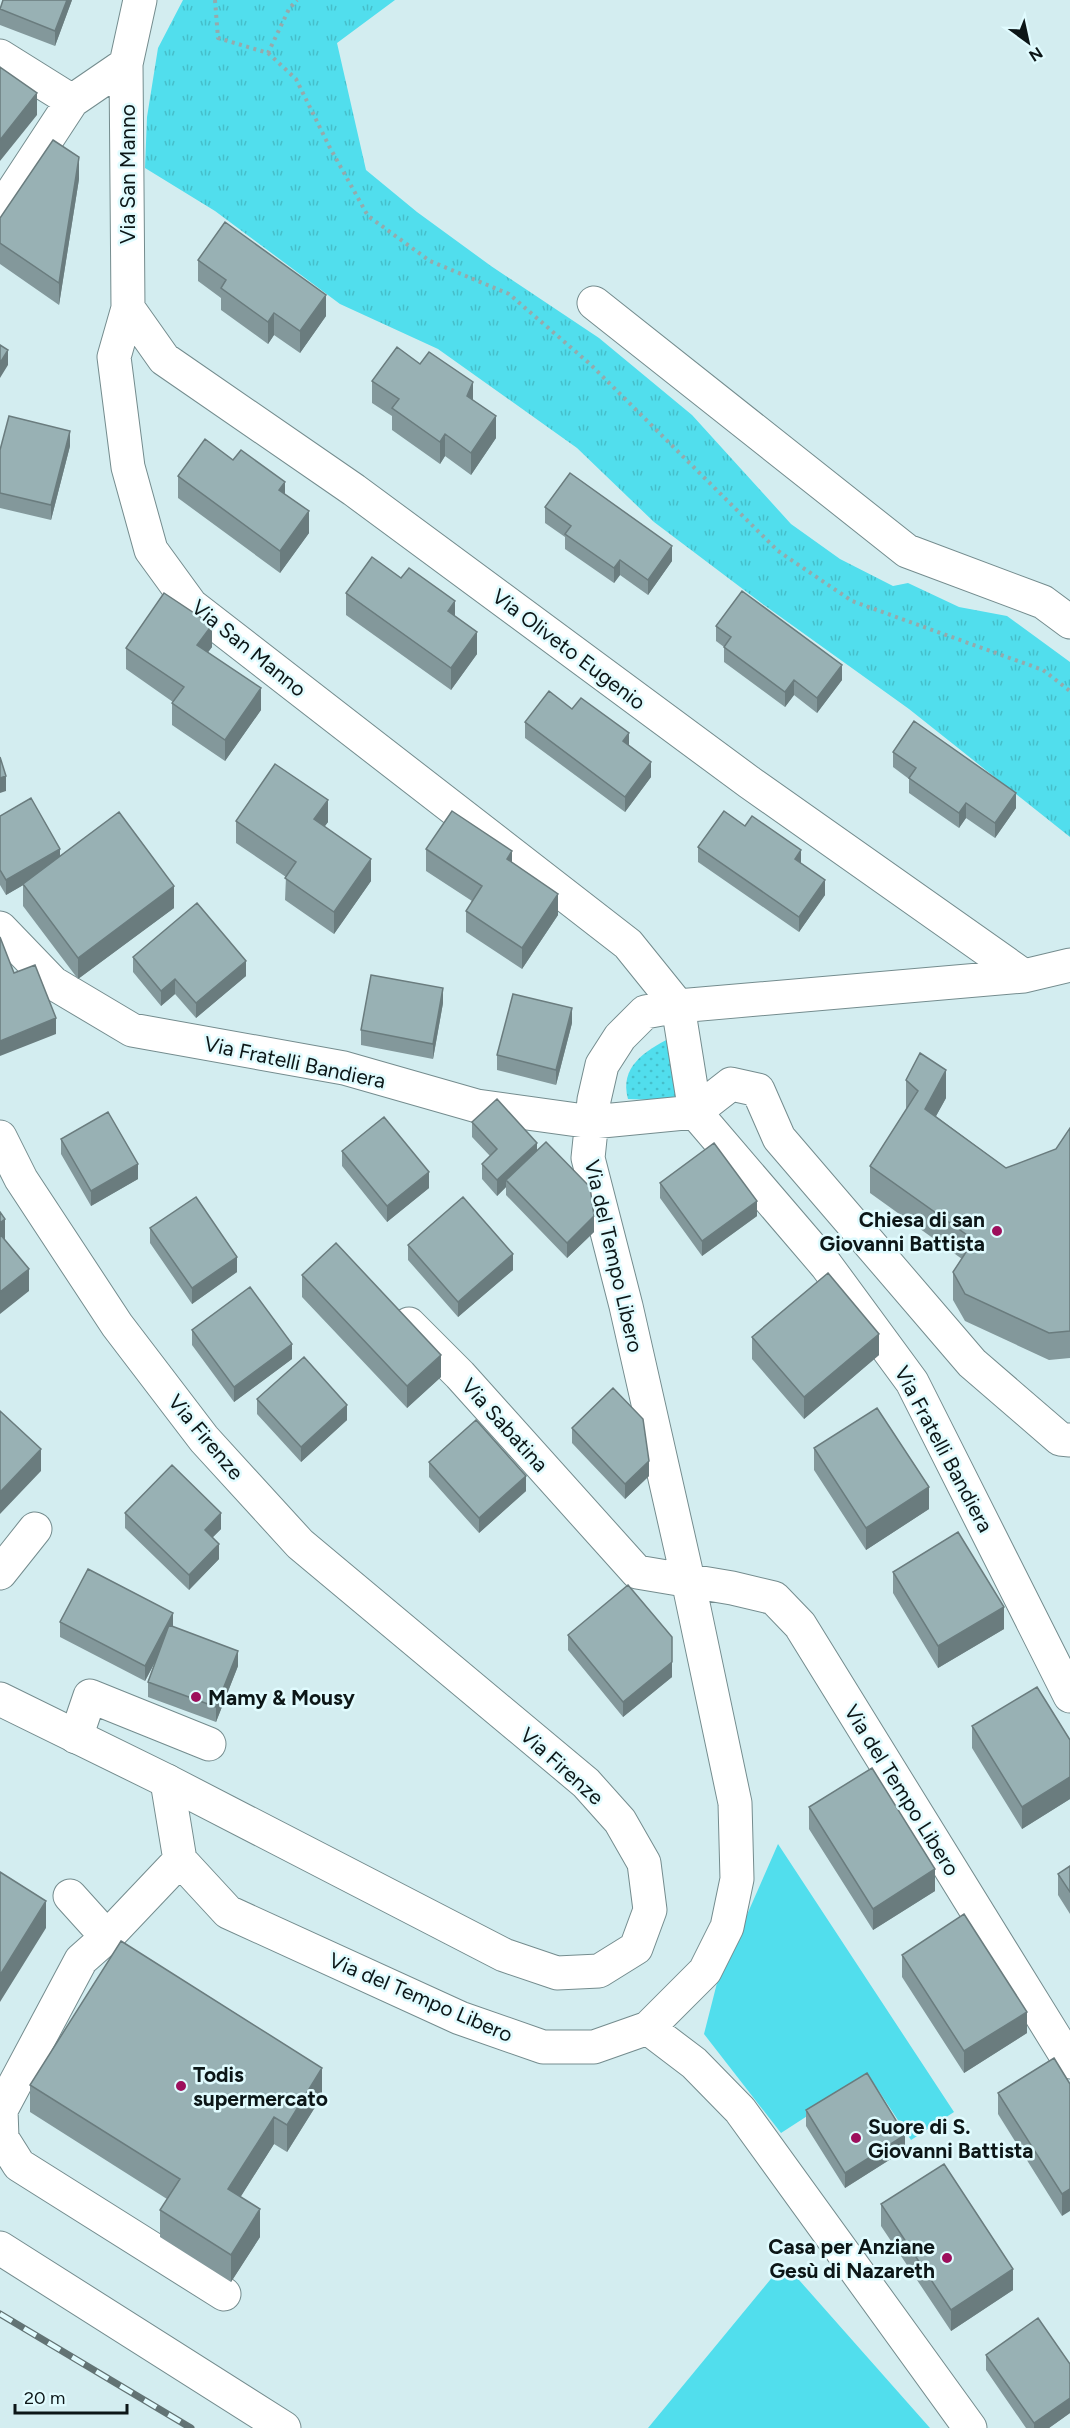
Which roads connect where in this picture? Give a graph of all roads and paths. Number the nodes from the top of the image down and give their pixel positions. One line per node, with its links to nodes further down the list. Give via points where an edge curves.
1 (140, 0): 6 (street, Via San Manno)
2 (215, 0): 4 (path, via 218,38)
3 (297, 0): 4 (path)
4 (268, 53): 12 (path, via 297,79 328,146 368,216 430,261 509,294 590,364 778,550 852,602 1043,670)
5 (0, 56): 7 (street)
6 (126, 64): 7 (street); 10 (street, Via San Manno)
7 (72, 101): 8 (street)
8 (0, 211)
9 (594, 303): 11 (street, via 907,551 1043,603)
10 (128, 308): 15 (street, Via Oliveto Eugenio, via 164,359 354,490 749,782); 16 (street, Via San Manno, via 114,357 128,466 151,550 191,605 628,944)
11 (1070, 622)
12 (1070, 691)
13 (0, 928): 18 (street, Via Fratelli Bandiera, via 53,983 132,1030 344,1068 477,1106)
14 (1070, 965): 15 (street, Via del Tempo Libero)
15 (1024, 976): 16 (street, Via del Tempo Libero)
16 (678, 1006): 17 (street); 18 (street, Via del Tempo Libero, via 645,1012 620,1037 602,1065)
17 (695, 1112): 18 (street, Via Fratelli Bandiera); 21 (street, via 731,1083 758,1090 779,1138 972,1363 1060,1439); 25 (street, Via Fratelli Bandiera, via 826,1265 912,1382)
18 (592, 1122): 24 (street, Via del Tempo Libero, via 588,1158)
19 (0, 1137): 29 (street, Via Firenze, via 21,1179 117,1325 204,1439 300,1544 586,1783 620,1821 644,1863 650,1910 636,1948 599,1971 556,1972 504,1955)
20 (387, 1303): 24 (street, Via Sabatina, via 460,1375 637,1572)
21 (1070, 1440)
22 (35, 1529): 23 (street)
23 (0, 1573)
24 (688, 1580): 33 (street, Via del Tempo Libero, via 735,1803 737,1880 727,1927 705,1971); 34 (street, Via del Tempo Libero, via 774,1598 800,1625)
25 (1070, 1696)
26 (0, 1699): 27 (street, Via Firenze)
27 (76, 1737): 28 (street, via 90,1696); 29 (street, Via Firenze)
28 (209, 1744)
29 (167, 1780): 30 (street)
30 (180, 1860): 32 (street); 33 (street, Via del Tempo Libero, via 228,1912 460,2018 543,2047 594,2047)
31 (70, 1896): 32 (street)
32 (107, 1937): 36 (street, via 81,1960 1,2110 2,2138 19,2164)
33 (648, 2028): 38 (street, via 694,2063 740,2110)
34 (1070, 2062)
35 (0, 2248): 37 (street)
36 (224, 2294)
37 (284, 2428)
38 (970, 2428)

